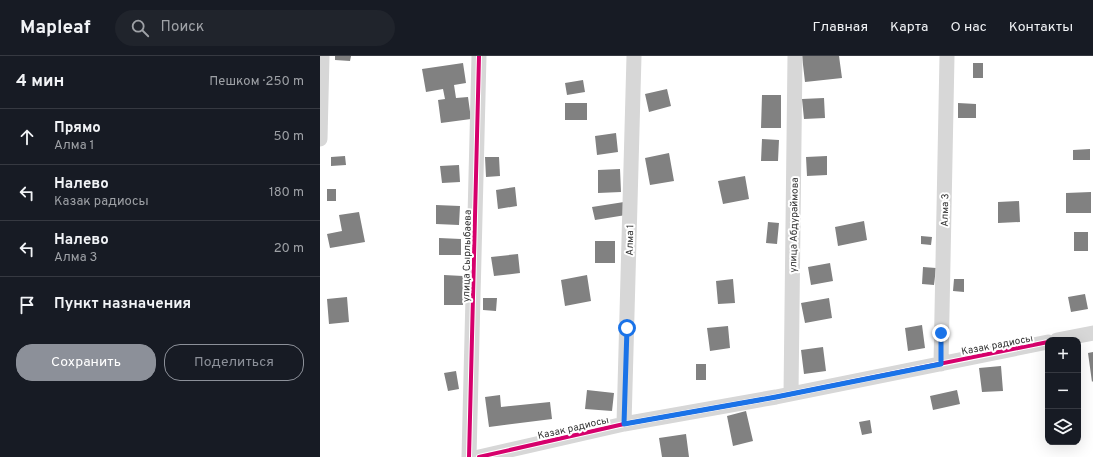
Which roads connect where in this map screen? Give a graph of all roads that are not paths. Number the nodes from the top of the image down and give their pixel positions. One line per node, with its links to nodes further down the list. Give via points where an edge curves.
1 (322, 56): 6 (street)
2 (479, 56): 13 (street, улица Сырлыбаева)
3 (634, 56): 12 (street, Алма 1)
4 (795, 56): 11 (street, улица Абдураймова)
5 (947, 56): 10 (street, Алма 3)
6 (320, 139)
7 (1093, 333): 8 (street)
8 (1072, 337)
9 (1045, 343): 10 (street, Казак радиосы)
10 (941, 364): 11 (street, Казак радиосы)
11 (791, 394): 12 (street, Казак радиосы)
12 (624, 424): 14 (street, Казак радиосы)
13 (469, 457)
14 (479, 457)

